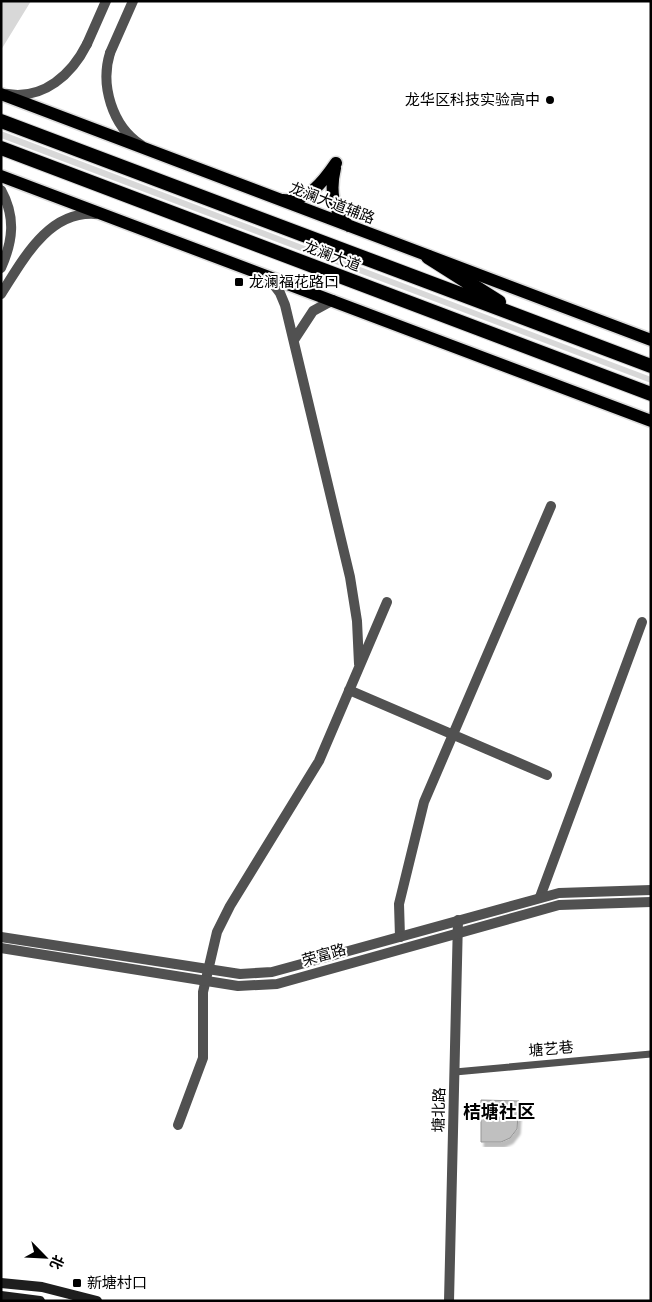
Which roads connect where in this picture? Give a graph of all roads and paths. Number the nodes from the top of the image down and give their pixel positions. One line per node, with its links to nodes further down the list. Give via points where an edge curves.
1 (106, 1): 3 (street, via 79,61 65,76 49,87 27,95)
2 (133, 1): 6 (street, via 110,53 105,81 109,101 126,132)
3 (1, 94): 6 (main road, 龙澜大道辅路)
4 (1, 122): 17 (highway, 龙澜大道)
5 (1, 148): 21 (highway, 龙澜大道)
6 (157, 154): 9 (main road, 龙澜大道辅路)
7 (1, 176): 10 (main road)
8 (1, 190): 13 (street, via 10,209 12,233)
9 (280, 200): 11 (main road, 龙澜大道辅路); 11 (main road, via 300,198 313,191 336,164 332,181 335,204)
10 (106, 215): 14 (main road); 15 (street, via 80,214 55,224)
11 (352, 228): 12 (main road, 龙澜大道辅路)
12 (428, 257): 17 (highway); 19 (main road, 龙澜大道辅路)
13 (1, 268)
14 (266, 275): 16 (main road); 18 (street, via 282,299)
15 (1, 294)
16 (332, 300): 18 (street, via 313,312); 22 (main road)
17 (526, 318): 20 (highway, 龙澜大道)
18 (294, 340): 26 (street, via 350,576 357,621)
19 (651, 340)
20 (651, 366)
21 (651, 394)
22 (651, 421)
23 (551, 506): 28 (street)
24 (387, 602): 26 (street)
25 (642, 622): 31 (street)
26 (359, 667): 27 (street)
27 (349, 690): 28 (street); 38 (street, via 319,761 223,919)
28 (453, 735): 29 (street); 36 (street, via 419,815 399,904)
29 (547, 775)
30 (651, 890): 31 (street, 荣富路, via 579,891)
31 (540, 897): 33 (street, 荣富路)
32 (651, 902): 34 (street, 荣富路, via 559,905)
33 (458, 920): 34 (street, 塘北路); 36 (street, 荣富路)
34 (458, 933): 39 (street, 荣富路, via 277,984 238,986); 41 (street, 塘北路)
35 (1, 936): 38 (street, 荣富路)
36 (400, 937): 38 (street, 荣富路, via 272,972 240,974)
37 (1, 948): 39 (street, 荣富路)
38 (208, 969): 39 (street)
39 (205, 980): 42 (street, via 203,1058)
40 (651, 1054): 41 (lane, 塘艺巷)
41 (455, 1072): 47 (street, 塘北路)
42 (178, 1125)
43 (1, 1283): 46 (main road, via 42,1287)
44 (1, 1296): 45 (main road)
45 (40, 1301)
46 (97, 1301)
47 (449, 1301)

